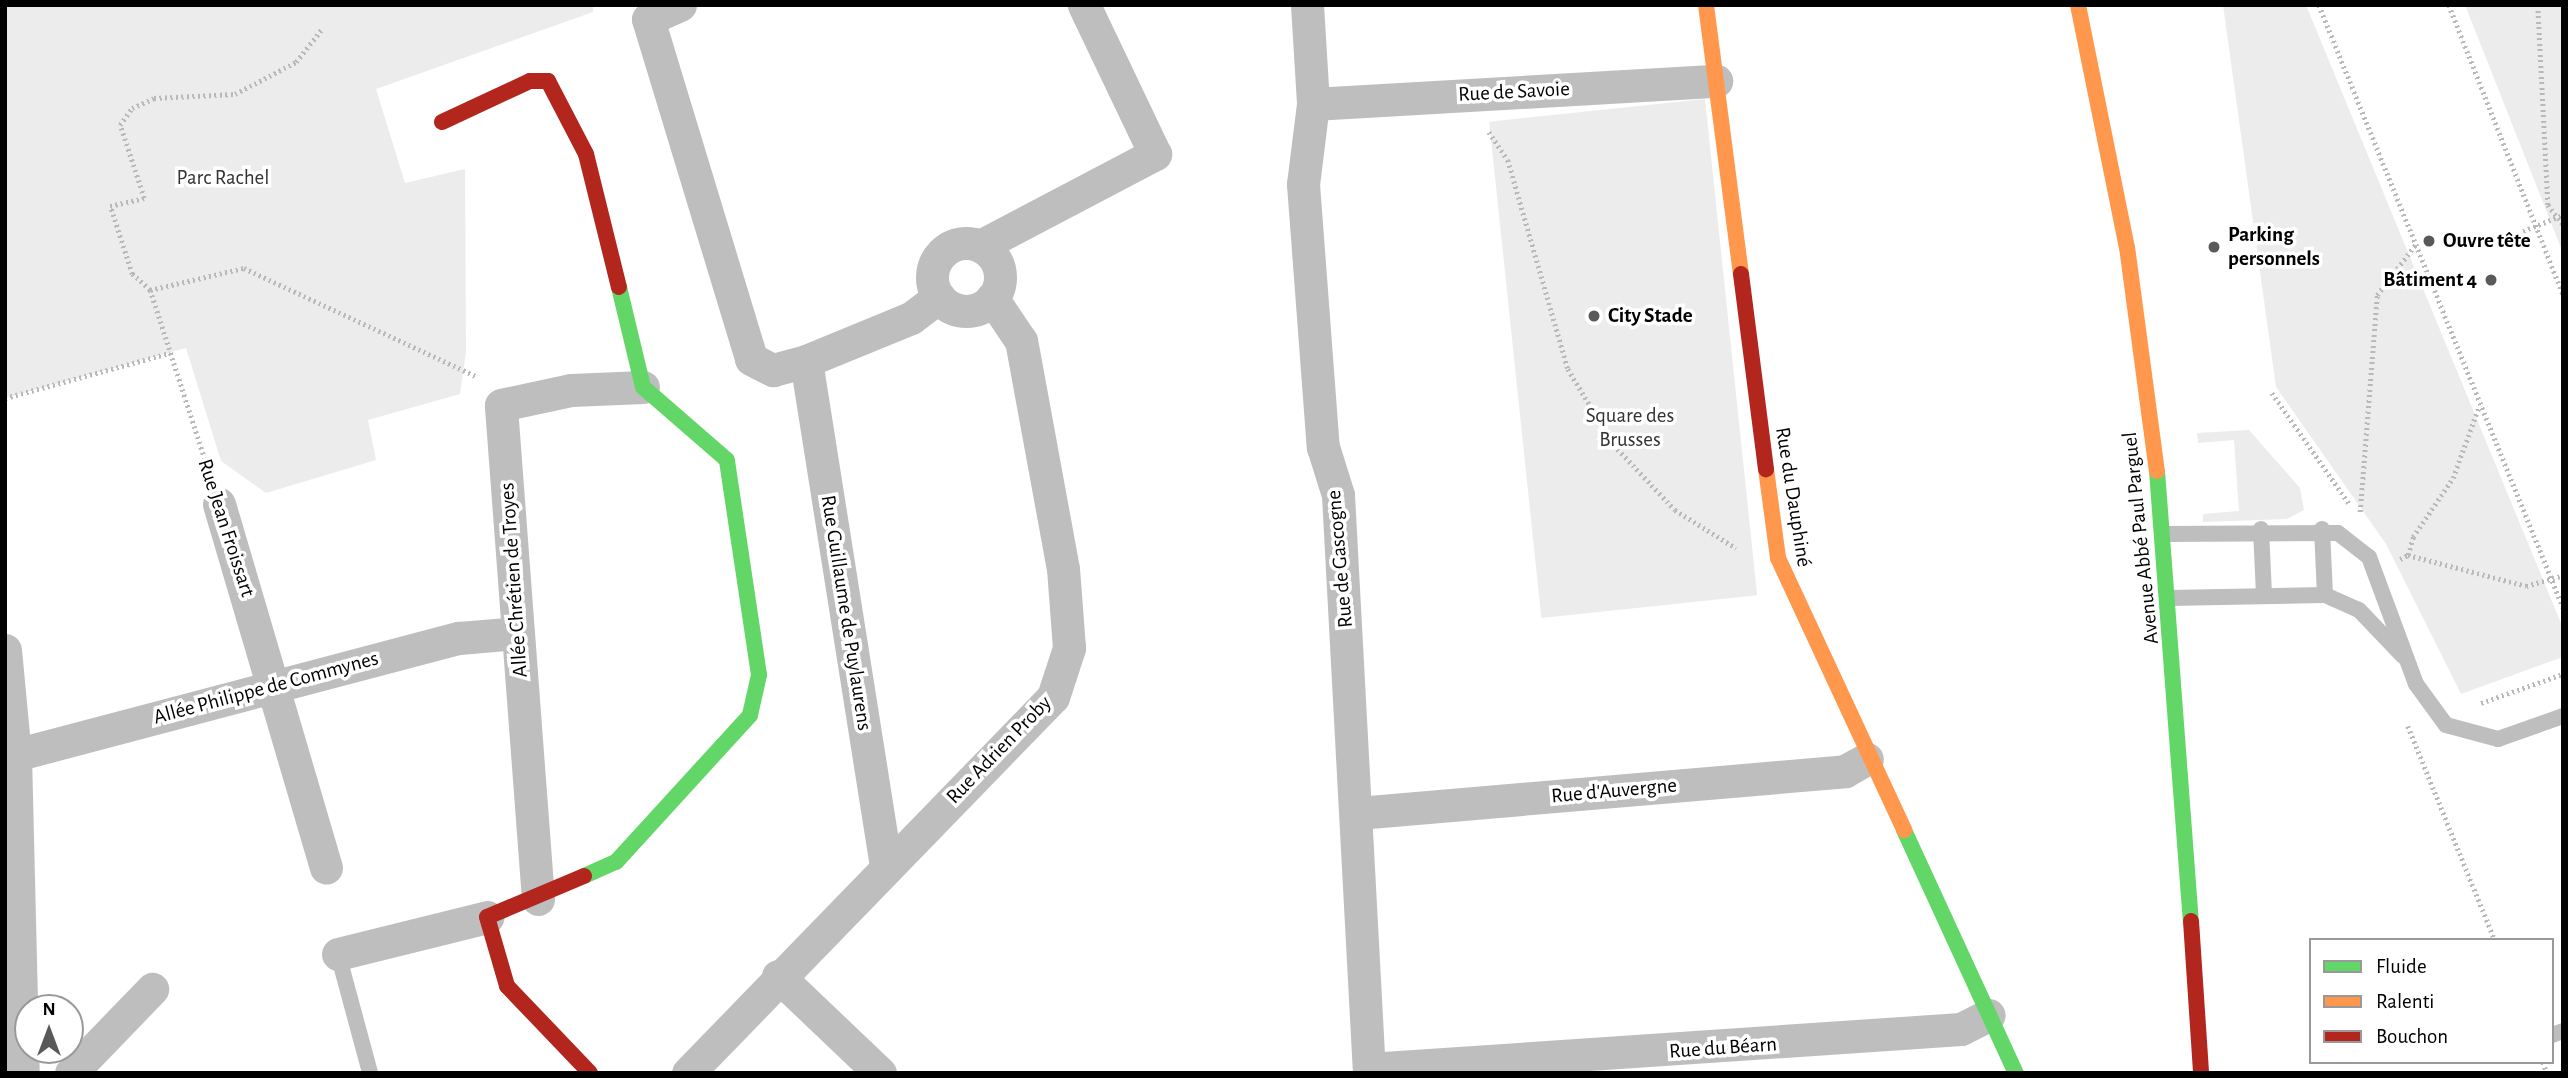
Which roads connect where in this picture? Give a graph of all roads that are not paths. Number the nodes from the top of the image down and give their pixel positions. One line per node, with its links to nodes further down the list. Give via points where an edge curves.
1 (680, 5): 12 (street, via 648,19 751,359 773,370)
2 (1084, 5): 9 (street, via 1155,154)
3 (1307, 5): 7 (street, Rue de Gascogne)
4 (1706, 5): 6 (street, Rue du Dauphiné)
5 (2078, 5): 17 (street, Avenue Abbé Paul Parguel, via 2127,247)
6 (1716, 81): 7 (street, Rue de Savoie); 27 (street, Rue du Dauphiné, via 1778,558)
7 (1313, 104): 28 (street, Rue de Gascogne, via 1304,198 1323,447 1338,495)
8 (442, 122): 13 (street, via 530,81 548,81 586,153)
9 (981, 246): 10 (street, via 958,244 940,255 932,276); 11 (street, via 999,269)
10 (939, 297): 11 (street, via 965,311); 12 (street, via 911,318)
11 (992, 298): 29 (street, Rue Adrien Proby, via 1021,341 1063,569 1069,648 1054,697)
12 (806, 361): 29 (street, Rue Guillaume de Puylaurens)
13 (643, 387): 21 (street, Allée Chrétien de Troyes, via 571,390 501,405); 31 (street, via 727,460 759,675 750,715 616,862)
14 (219, 504): 24 (street, Rue Jean Froissart)
15 (2322, 528): 16 (lane); 19 (lane); 23 (lane, via 2352,540 2369,557)
16 (2261, 529): 17 (lane); 18 (lane)
17 (2165, 534): 20 (street, Avenue Abbé Paul Parguel)
18 (2264, 595): 19 (lane); 20 (lane)
19 (2325, 595): 23 (lane, via 2359,610)
20 (2169, 598): 45 (street, Avenue Abbé Paul Parguel)
21 (518, 633): 24 (street, Allée Philippe de Commynes, via 459,638); 31 (street, Allée Chrétien de Troyes)
22 (5, 650): 26 (street)
23 (2406, 661): 25 (lane, via 2416,684 2446,725 2480,739)
24 (276, 685): 26 (street, Allée Philippe de Commynes); 30 (street, Rue Jean Froissart)
25 (2563, 716)
26 (16, 755): 38 (street)
27 (1867, 759): 28 (street, Rue d'Auvergne, via 1844,771); 36 (street, Rue du Dauphiné)
28 (1358, 813): 37 (street, Rue de Gascogne)
29 (886, 866): 34 (street, Rue Adrien Proby)
30 (326, 868)
31 (538, 899): 32 (street)
32 (487, 916): 33 (street); 41 (street, via 507,986)
33 (338, 954): 40 (lane)
34 (778, 976): 42 (street, Rue Adrien Proby); 43 (street)
35 (152, 989): 39 (street)
36 (1989, 1015): 37 (street, Rue du Béarn, via 1961,1029); 44 (street, Rue du Dauphiné)
37 (1369, 1071)
38 (23, 1073)
39 (71, 1073)
40 (370, 1073)
41 (590, 1073)
42 (688, 1073)
43 (880, 1073)
44 (2016, 1073)
45 (2201, 1073)

